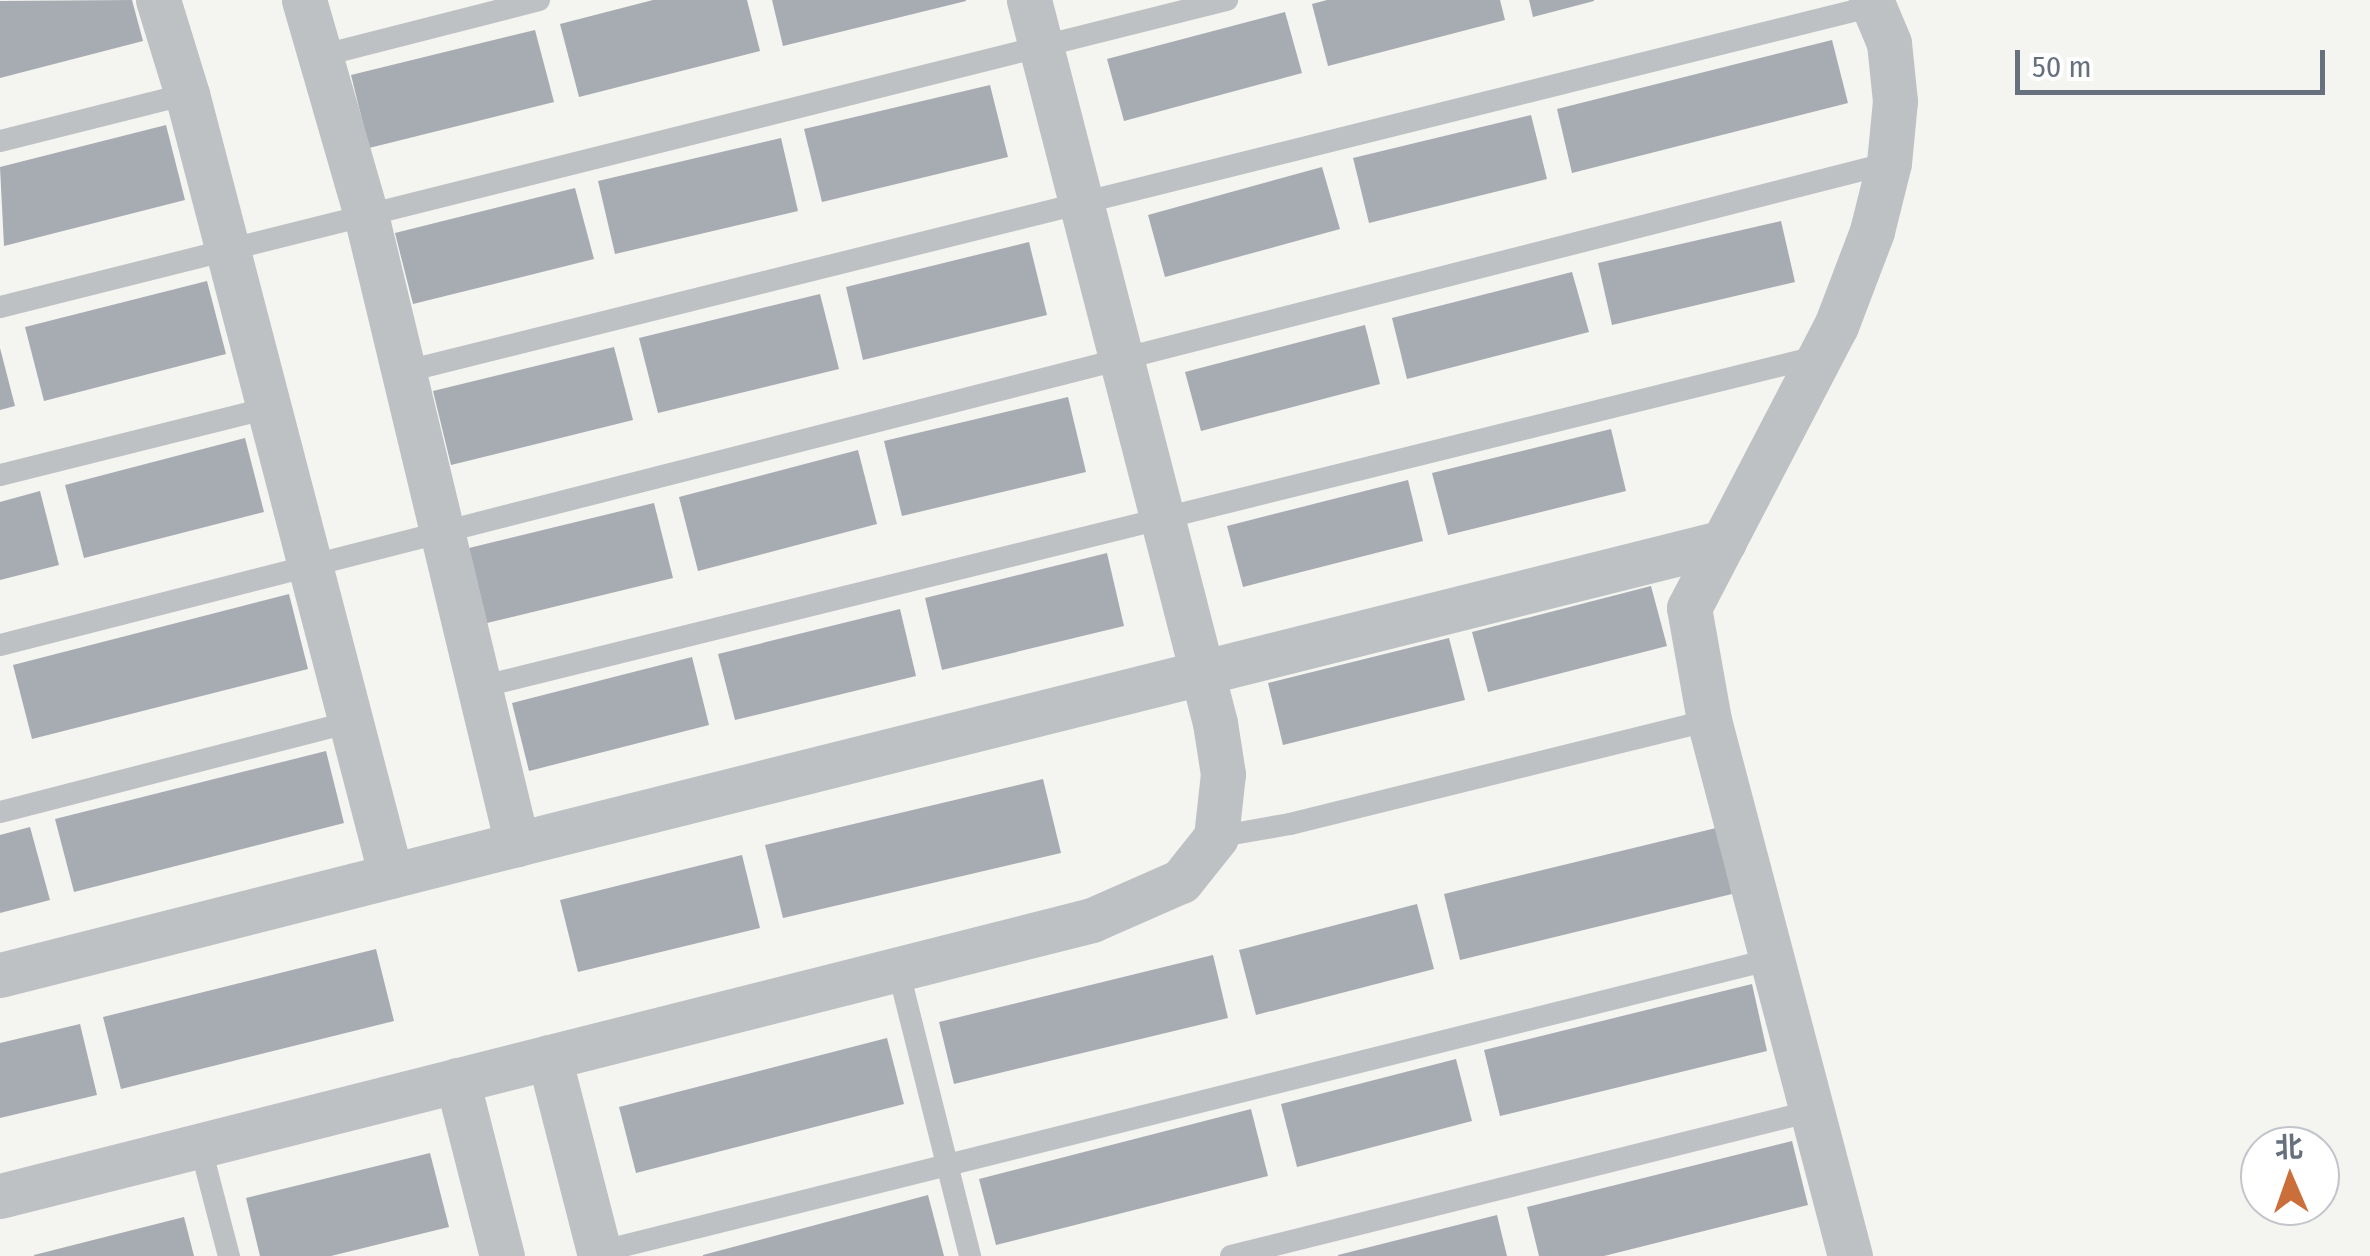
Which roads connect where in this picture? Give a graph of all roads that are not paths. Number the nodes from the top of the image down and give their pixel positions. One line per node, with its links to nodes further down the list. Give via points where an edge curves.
1 (158, 0): 9 (street)
2 (304, 0): 8 (street)
3 (539, 0): 8 (lane)
4 (1029, 0): 7 (street)
5 (1226, 0): 7 (lane)
6 (1872, 3): 11 (street, via 1889,43 1895,101); 12 (lane)
7 (1041, 46): 12 (street); 13 (lane)
8 (320, 56): 13 (street)
9 (187, 94): 10 (lane); 14 (street)
10 (0, 141)
11 (1890, 163): 16 (street, via 1872,231); 17 (lane)
12 (1082, 203): 17 (street); 18 (lane)
13 (366, 215): 14 (lane); 18 (street)
14 (228, 250): 15 (lane); 19 (street)
15 (0, 307)
16 (1820, 356): 21 (lane); 23 (street)
17 (1122, 358): 21 (street); 22 (lane)
18 (404, 372): 22 (street)
19 (269, 408): 20 (lane); 24 (street)
20 (0, 475)
21 (1164, 518): 26 (street); 27 (lane)
22 (442, 531): 24 (lane); 27 (street)
23 (1724, 542): 26 (street); 28 (street, via 1688,608)
24 (310, 566): 25 (lane); 29 (street)
25 (0, 645)
26 (1203, 670): 31 (street, via 1224,774); 32 (street)
27 (480, 687): 32 (street)
28 (1709, 720): 31 (lane); 34 (street)
29 (351, 722): 30 (lane); 33 (street)
30 (0, 812)
31 (1216, 838): 35 (street, via 1181,881 1092,920)
32 (517, 844): 33 (street)
33 (391, 876): 36 (street)
34 (1772, 959): 39 (street); 41 (lane)
35 (898, 968): 37 (street); 41 (lane)
36 (0, 975)
37 (549, 1057): 38 (street); 43 (street)
38 (457, 1080): 40 (street); 45 (street)
39 (1812, 1110): 47 (lane); 48 (street)
40 (200, 1146): 42 (street); 44 (lane)
41 (947, 1166): 43 (lane); 46 (lane)
42 (0, 1196)
43 (600, 1254)
44 (229, 1256)
45 (502, 1256)
46 (970, 1256)
47 (1231, 1256)
48 (1850, 1256)

